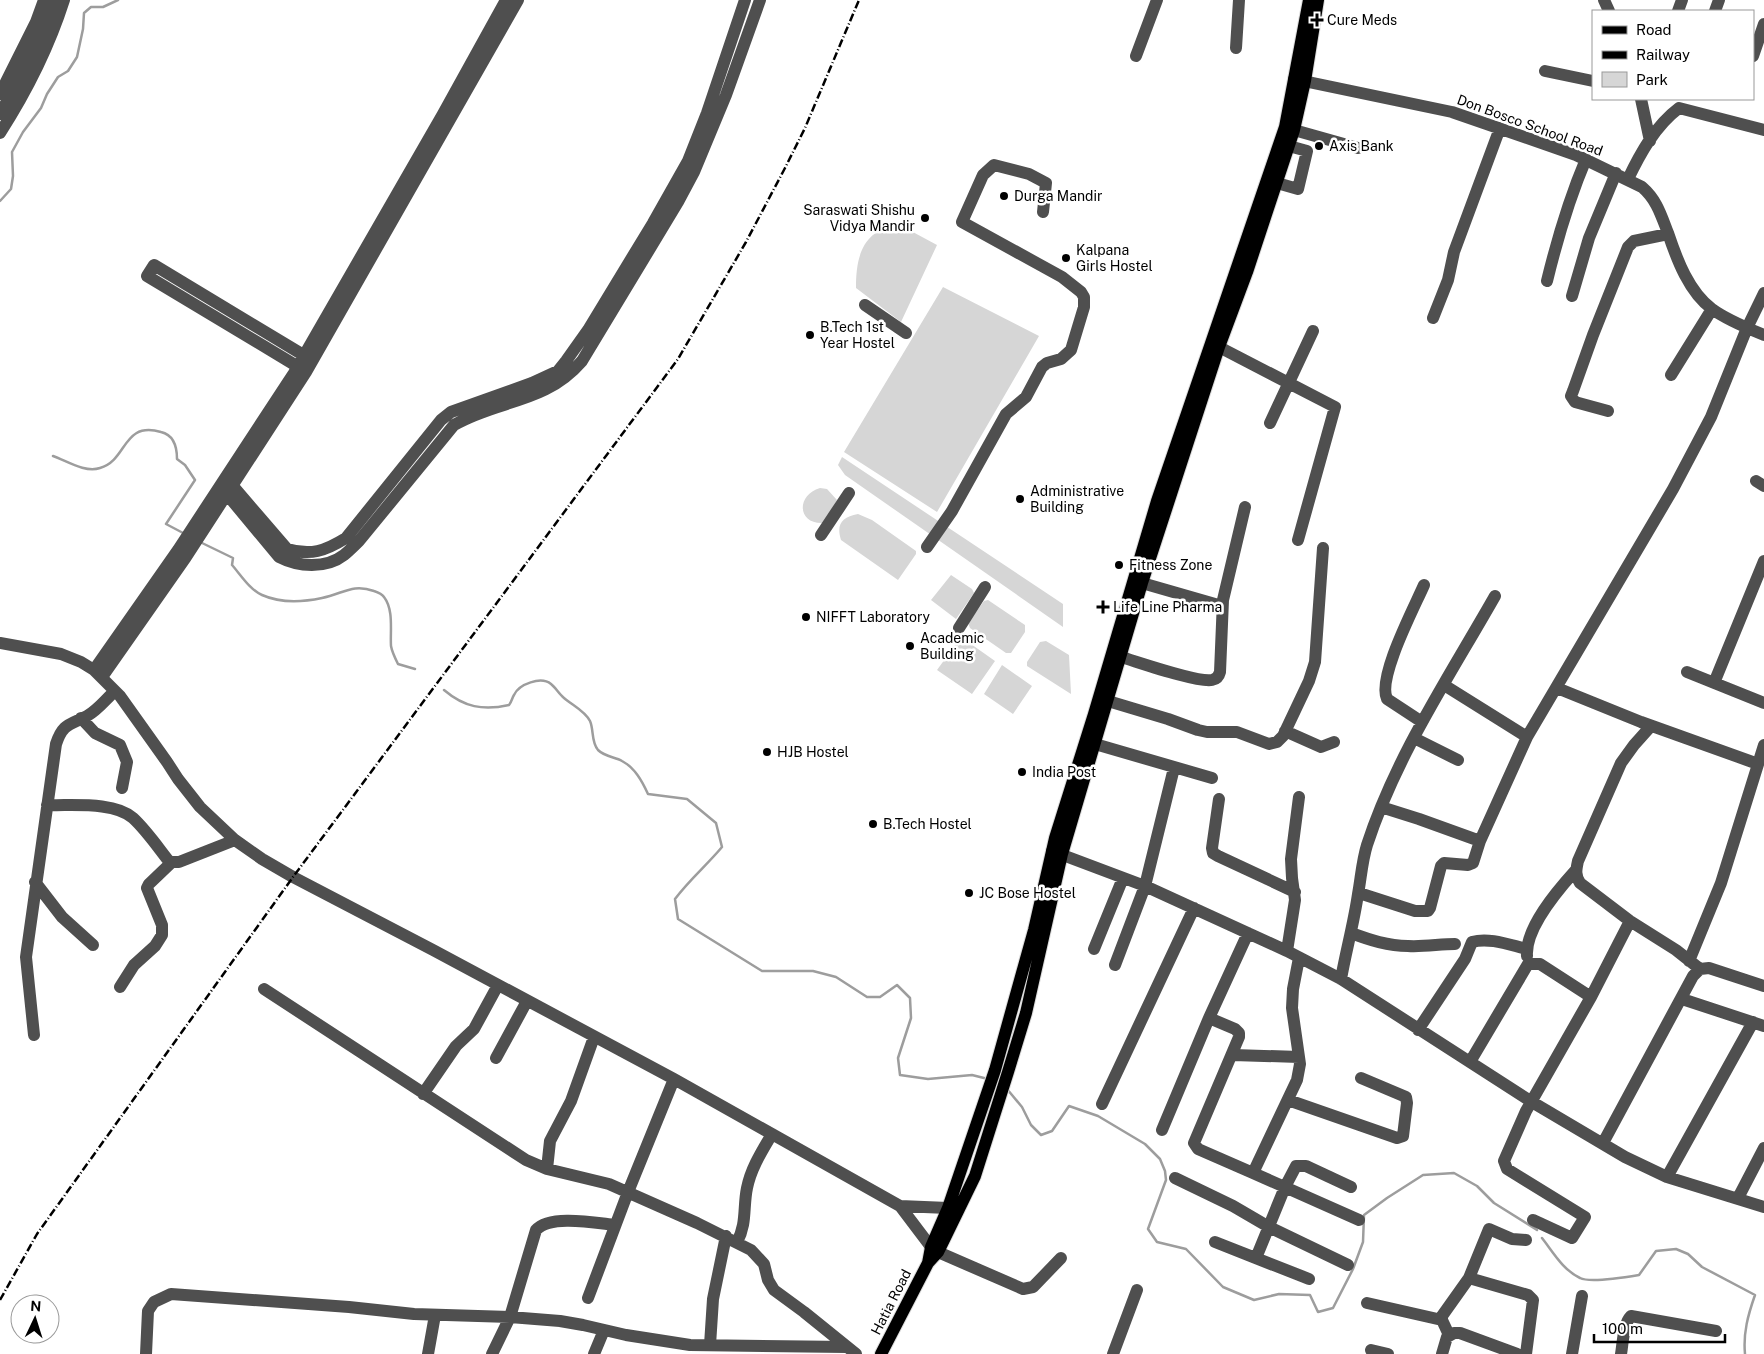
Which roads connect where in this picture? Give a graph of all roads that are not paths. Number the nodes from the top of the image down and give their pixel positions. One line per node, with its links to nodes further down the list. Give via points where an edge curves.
1 (44, 0): 19 (street, via 16,66)
2 (53, 0): 21 (street, via 32,56)
3 (64, 0): 25 (street, via 41,61)
4 (506, 0): 45 (street)
5 (518, 0): 45 (street)
6 (745, 0): 50 (street, via 688,161 588,330 558,371 451,412 441,420 346,538 329,548 315,552 287,549)
7 (760, 0): 50 (street, via 694,172 582,360 571,373 531,396 454,424 359,542 342,557 327,563 302,565 279,557)
8 (1158, 0): 15 (street)
9 (1239, 0): 13 (street)
10 (1309, 0): 17 (main road)
11 (1318, 0): 17 (main road)
12 (1764, 24): 14 (street)
13 (1236, 48)
14 (1754, 53)
15 (1136, 56)
16 (1545, 71): 18 (street)
17 (1300, 80): 22 (street, Don Bosco School Road, via 1452,112); 23 (main road); 94 (main road, via 1157,500)
18 (1592, 81)
19 (0, 94)
20 (1641, 100): 26 (street)
21 (0, 114)
22 (1500, 128): 29 (street, Don Bosco School Road); 39 (street, via 1454,252)
23 (1294, 130): 27 (main road); 28 (street)
24 (1764, 130): 26 (street, via 1679,108 1668,116)
25 (0, 133)
26 (1650, 141): 30 (street)
27 (1289, 146): 31 (main road); 31 (street, via 1307,150 1298,189)
28 (1358, 148)
29 (1586, 159): 30 (street, Don Bosco School Road); 34 (street, via 1563,220)
30 (1622, 176): 33 (street, Don Bosco School Road, via 1651,195); 36 (street, via 1589,238)
31 (1277, 183): 44 (main road)
32 (1043, 212): 55 (street, via 1046,183 1029,174 994,165 983,175 962,222 1062,277 1084,296 1084,307 1071,350 1042,367 1026,397 1006,414 952,511)
33 (1668, 234): 38 (street, Don Bosco School Road, via 1693,289); 48 (street, via 1634,241 1628,248 1572,391 1575,402)
34 (1547, 281)
35 (1764, 293): 40 (street)
36 (1572, 296)
37 (865, 305): 42 (street)
38 (1712, 309): 40 (street, Don Bosco School Road); 46 (street)
39 (1434, 318)
40 (1747, 328): 43 (street, Don Bosco School Road); 70 (street, via 1702,433)
41 (1314, 331): 47 (street)
42 (906, 333)
43 (1764, 335)
44 (1219, 347): 47 (street); 58 (main road)
45 (305, 364): 45 (street, via 154,265 147,276); 50 (street)
46 (1671, 375)
47 (1289, 384): 49 (street); 54 (street, via 1334,407)
48 (1608, 411)
49 (1270, 423)
50 (226, 486): 67 (street)
51 (849, 493): 53 (street)
52 (1245, 507): 62 (street)
53 (821, 535)
54 (1298, 540)
55 (927, 546)
56 (1323, 548): 77 (street, via 1315,662)
57 (1764, 561): 68 (street)
58 (1142, 583): 62 (street); 65 (main road)
59 (1424, 585): 75 (street, via 1392,659 1384,693 1387,699)
60 (986, 587): 63 (street)
61 (1495, 596): 69 (street)
62 (1222, 606): 65 (street, via 1218,677 1212,680 1195,678)
63 (959, 628)
64 (0, 643): 67 (street, via 61,654)
65 (1121, 657): 72 (main road)
66 (1686, 672): 68 (street)
67 (98, 674): 71 (street)
68 (1714, 683): 73 (street)
69 (1444, 685): 75 (street); 78 (street)
70 (1557, 688): 76 (street); 78 (street)
71 (115, 691): 74 (street); 92 (street, via 190,795)
72 (1108, 701): 77 (street, via 1198,730 1237,732 1269,744 1276,742); 81 (main road)
73 (1764, 703)
74 (81, 718): 87 (street, via 95,733 120,745 127,762); 90 (street, via 70,723 59,736)
75 (1422, 722): 79 (street)
76 (1651, 726): 84 (street); 96 (street, via 1621,763)
77 (1285, 731): 80 (street, via 1321,747)
78 (1527, 736): 93 (street)
79 (1414, 738): 83 (street); 91 (street)
80 (1334, 742)
81 (1096, 744): 85 (street); 94 (main road)
82 (1764, 745): 84 (street)
83 (1458, 760)
84 (1758, 764): 112 (street, via 1724,874)
85 (1174, 768): 86 (street); 99 (street)
86 (1212, 778)
87 (122, 788)
88 (1299, 797): 100 (street, via 1291,859)
89 (1219, 799): 100 (street, via 1213,853)
90 (46, 805): 95 (street, via 108,807 125,813 134,818); 98 (street)
91 (1381, 807): 93 (street); 101 (street, via 1364,853)
92 (235, 840): 95 (street); 117 (street, via 293,877)
93 (1480, 841): 101 (street, via 1471,864 1444,863 1441,866 1428,911 1415,911)
94 (1057, 852): 97 (street); 135 (main road, via 995,1070); 135 (main road, via 1026,1013 1008,1072)
95 (172, 862): 119 (street, via 147,888 162,926 162,935 134,965)
96 (1576, 871): 103 (street, via 1580,883); 109 (street, via 1547,907)
97 (1123, 878): 99 (street); 108 (street)
98 (35, 882): 107 (street, via 65,921); 127 (street, via 26,957)
99 (1144, 886): 102 (street); 114 (street)
100 (1295, 892): 110 (street)
101 (1358, 893): 105 (street)
102 (1194, 908): 104 (street); 139 (street)
103 (1630, 921): 112 (street); 121 (street)
104 (1248, 933): 110 (street); 124 (street)
105 (1351, 933): 106 (street, via 1393,945); 116 (street)
106 (1455, 944)
107 (93, 945)
108 (1094, 949)
109 (1527, 949): 113 (street); 126 (street, via 1480,940 1472,942 1465,959)
110 (1288, 951): 111 (street)
111 (1299, 958): 116 (street); 130 (street, via 1292,1008)
112 (1689, 961): 115 (street)
113 (1528, 964): 121 (street, via 1540,964); 132 (street)
114 (1115, 965)
115 (1700, 969): 118 (street, via 1709,968); 122 (street)
116 (1341, 979): 126 (street)
117 (498, 985): 123 (street); 136 (street, via 474,1029 456,1046)
118 (1764, 986)
119 (120, 987)
120 (264, 990): 136 (street)
121 (1591, 997): 138 (street)
122 (1682, 999): 125 (street); 142 (street)
123 (527, 1000): 128 (street); 131 (street)
124 (1209, 1018): 129 (street, via 1239,1033); 140 (street)
125 (1759, 1024): 146 (street)
126 (1418, 1030): 132 (street)
127 (34, 1035)
128 (594, 1036): 134 (street); 144 (street, via 571,1101 550,1141)
129 (1233, 1055): 130 (street); 145 (street, via 1194,1143 1198,1150)
130 (1299, 1057): 137 (street, via 1297,1080)
131 (496, 1058)
132 (1470, 1062): 138 (street)
133 (1361, 1078): 137 (street, via 1406,1097 1403,1136 1397,1138)
134 (674, 1079): 141 (street); 150 (street)
135 (994, 1092): 154 (main road, Hatia Road)
136 (423, 1094): 144 (street, via 526,1160)
137 (1288, 1100): 145 (street)
138 (1532, 1102): 142 (street); 156 (street, via 1504,1156 1504,1164 1507,1169 1585,1216 1572,1238)
139 (1102, 1104)
140 (1162, 1130)
141 (772, 1134): 152 (street); 159 (street, via 752,1171 742,1234)
142 (1603, 1143): 146 (street)
143 (1764, 1148): 151 (street)
144 (547, 1169): 150 (street, via 609,1184)
145 (1253, 1173): 148 (street)
146 (1667, 1177): 151 (street)
147 (1175, 1178): 158 (street)
148 (1285, 1187): 149 (street, via 1294,1168 1300,1165); 155 (street); 158 (street)
149 (1351, 1187)
150 (628, 1192): 157 (street); 159 (street)
151 (1738, 1198): 153 (street)
152 (900, 1206): 154 (street); 162 (street)
153 (1764, 1207)
154 (953, 1210): 162 (main road, Hatia Road)
155 (1359, 1220)
156 (1533, 1220)
157 (615, 1225): 170 (street); 173 (street, via 572,1221 539,1227)
158 (1269, 1227): 164 (street); 165 (street)
159 (732, 1239): 178 (street, via 714,1299); 179 (street, via 758,1256 774,1290)
160 (1526, 1240): 166 (street, via 1512,1239 1490,1229)
161 (1216, 1242): 164 (street)
162 (935, 1249): 163 (street, via 1024,1289 1033,1287); 181 (main road, Hatia Road)
163 (1061, 1258)
164 (1256, 1258): 167 (street)
165 (1348, 1266)
166 (1469, 1278): 174 (street, via 1444,1312); 190 (street, via 1528,1295 1533,1300)
167 (1309, 1279)
168 (1137, 1290): 186 (street)
169 (1582, 1296): 191 (street)
170 (588, 1298)
171 (1367, 1303): 174 (street)
172 (435, 1315): 173 (street); 182 (street, via 171,1294 154,1302 148,1311); 183 (street)
173 (510, 1317): 175 (street, via 567,1322); 184 (street)
174 (1442, 1320): 177 (street)
175 (604, 1330): 178 (street, via 690,1345); 185 (street)
176 (1716, 1331): 192 (street, via 1631,1316 1628,1318)
177 (1449, 1335): 188 (street); 189 (street, via 1460,1333)
178 (710, 1345): 179 (street)
179 (851, 1350)
180 (1371, 1350): 187 (street)
181 (885, 1353)
182 (146, 1354)
183 (428, 1354)
184 (492, 1354)
185 (594, 1354)
186 (1113, 1354)
187 (1388, 1354)
188 (1442, 1354)
189 (1518, 1354)
190 (1526, 1354)
191 (1572, 1354)
192 (1623, 1354)

